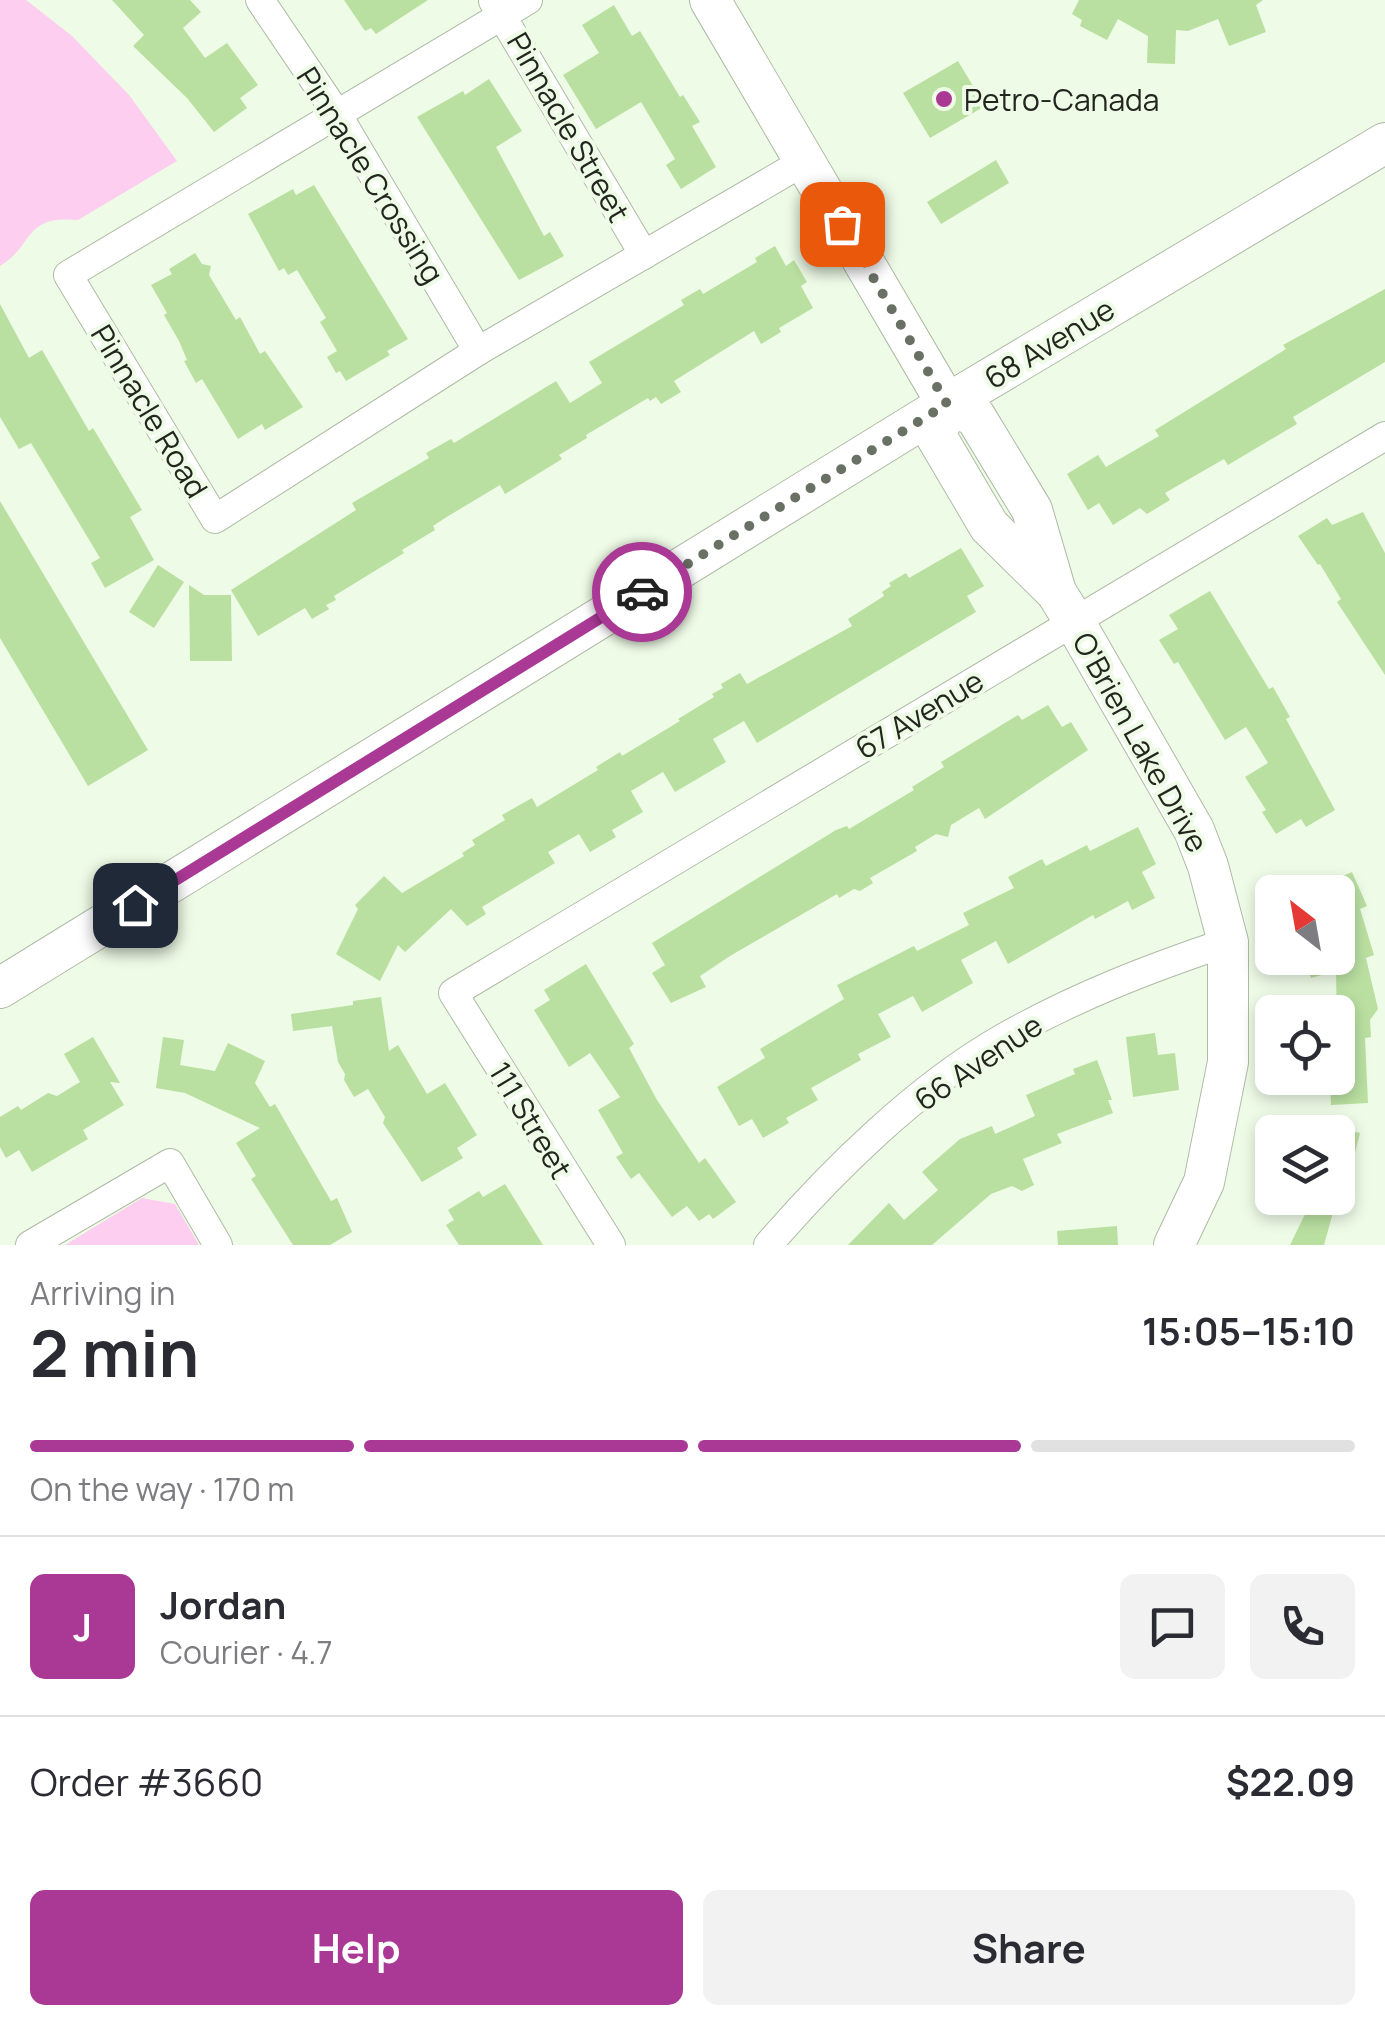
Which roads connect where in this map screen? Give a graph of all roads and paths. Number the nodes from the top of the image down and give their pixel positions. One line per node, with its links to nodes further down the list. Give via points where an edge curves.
1 (260, 0): 5 (street, Pinnacle Crossing)
2 (528, 0): 4 (street, Pinnacle Road)
3 (710, 0): 7 (main road)
4 (498, 8): 5 (street, Pinnacle Road); 8 (street, Pinnacle Street)
5 (336, 114): 9 (street, Pinnacle Crossing); 9 (street, Pinnacle Road, via 68,275 215,518)
6 (1385, 143): 10 (main road, 68 Avenue)
7 (805, 161): 8 (street, Pinnacle Road); 10 (main road)
8 (644, 255): 9 (street, Pinnacle Road)
9 (478, 351)
10 (947, 404): 12 (main road, O'Brien Lake Drive, via 936,436 989,526); 14 (main road, 68 Avenue)
11 (1385, 436): 12 (street, 67 Avenue)
12 (1065, 607): 13 (main road, O'Brien Lake Drive, via 1194,830); 15 (street, 67 Avenue)
13 (1228, 942): 19 (street, 66 Avenue, via 1136,972 1000,1040 823,1182); 20 (main road, O'Brien Lake Drive, via 1228,1062 1204,1182)
14 (0, 988)
15 (453, 992): 18 (street, 111 Street)
16 (30, 1245): 17 (street, via 170,1163)
17 (218, 1245)
18 (611, 1245)
19 (768, 1245)
20 (1174, 1245)

